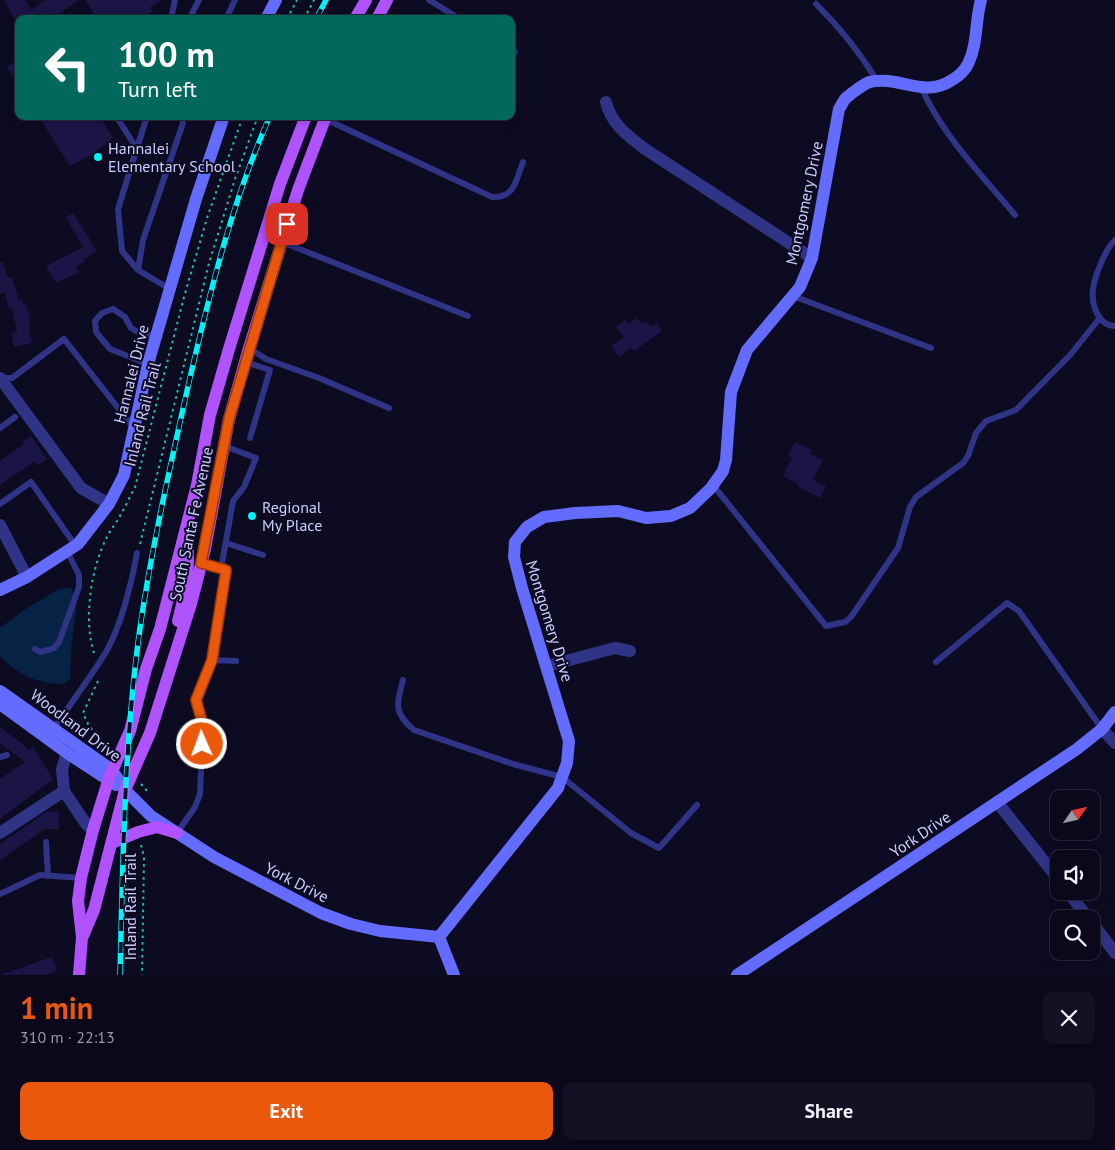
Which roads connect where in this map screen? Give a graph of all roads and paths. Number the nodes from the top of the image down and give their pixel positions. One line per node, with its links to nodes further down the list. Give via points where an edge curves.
1 (175, 0): 12 (lane)
2 (199, 0): 13 (lane)
3 (235, 0): 14 (lane)
4 (276, 0): 15 (street)
5 (297, 0): 16 (path)
6 (314, 0): 17 (path)
7 (366, 0): 18 (main road)
8 (387, 0): 19 (main road)
9 (429, 0): 20 (lane)
10 (981, 0): 22 (street, Montgomery Drive, via 968,65 946,84 930,89)
11 (816, 4): 21 (lane, via 849,39)
12 (172, 15)
13 (191, 15)
14 (228, 15)
15 (268, 15)
16 (289, 15)
17 (306, 15)
18 (357, 15)
19 (379, 15)
20 (453, 15)
21 (878, 82): 22 (street, Montgomery Drive); 38 (street, Montgomery Drive, via 868,83 845,100 839,109)
22 (921, 87): 35 (lane, via 931,110)
23 (606, 102): 38 (street, via 614,122 645,149)
24 (119, 120): 33 (lane)
25 (146, 120): 33 (lane)
26 (182, 120): 39 (lane, via 143,240)
27 (223, 120): 40 (street, Hannalei Drive)
28 (242, 120): 75 (path, Inland Rail Trail, via 194,262 135,487 98,557 91,588 89,625)
29 (256, 120): 64 (path, via 234,180 209,264)
30 (304, 120): 61 (main road, South Santa Fe Avenue, via 280,184 229,349 210,415)
31 (325, 120): 37 (main road, South Santa Fe Avenue)
32 (330, 120): 34 (lane, via 492,198 507,195 512,190)
33 (137, 149): 39 (lane, via 118,208 122,250)
34 (523, 162)
35 (1015, 215)
36 (1115, 240): 43 (lane, via 1110,244 1093,290)
37 (282, 242): 42 (lane); 46 (main road, South Santa Fe Avenue)
38 (812, 258): 41 (street, Montgomery Drive)
39 (138, 270): 40 (lane)
40 (170, 289): 45 (street, Hannalei Drive)
41 (793, 296): 47 (lane); 57 (street, Montgomery Drive, via 747,350 731,392 726,460)
42 (468, 316)
43 (1099, 319): 44 (lane, via 1108,326); 57 (lane, via 1071,354 1016,410 986,421 976,433 963,463 916,497 898,548 845,622 826,626)
44 (1115, 326)
45 (156, 336): 49 (street, Hannalei Drive); 49 (lane, via 131,328 125,317 113,310 102,313 95,320 96,332 110,349)
46 (249, 348): 48 (main road, South Santa Fe Avenue); 51 (lane, via 266,359)
47 (931, 348)
48 (245, 362): 55 (lane, via 270,370); 56 (main road, South Santa Fe Avenue)
49 (148, 364): 54 (street, Hannalei Drive)
50 (0, 378): 54 (lane, via 12,378 64,340); 59 (street, via 81,488)
51 (389, 408)
52 (15, 417): 53 (lane)
53 (0, 428)
54 (134, 428): 59 (street, Hannalei Drive, via 124,475)
55 (250, 438)
56 (224, 446): 62 (lane, via 256,458 244,487 233,501); 66 (main road, South Santa Fe Avenue)
57 (712, 485): 76 (street, Montgomery Drive, via 690,508 671,516 646,518 618,511 575,513 544,517 527,527 515,542 514,557)
58 (0, 504): 63 (lane, via 31,482)
59 (109, 504): 63 (street, Hannalei Drive)
60 (0, 525): 68 (street)
61 (186, 530): 86 (main road, South Santa Fe Avenue, via 130,731); 88 (main road, via 188,584)
62 (226, 543): 65 (lane); 67 (lane)
63 (71, 548): 68 (street, Hannalei Drive); 70 (lane, via 79,575 78,587 59,642 54,648 41,652)
64 (137, 553): 75 (lane, via 118,622 107,651)
65 (263, 555)
66 (201, 563): 67 (lane); 88 (main road, South Santa Fe Avenue, via 192,604 150,733)
67 (221, 569): 72 (lane, via 226,570)
68 (27, 577): 69 (street, Hannalei Drive)
69 (0, 590)
70 (35, 649)
71 (630, 651): 76 (street, via 615,648)
72 (212, 660): 73 (lane); 94 (lane, via 196,700 203,725 200,794)
73 (236, 661)
74 (936, 662): 82 (lane, via 1007,603 1019,610)
75 (98, 664): 81 (lane); 83 (path, Inland Rail Trail, via 98,683 83,713 89,726)
76 (547, 666): 87 (street, Montgomery Drive, via 569,741)
77 (403, 680): 87 (lane, via 398,714 414,730)
78 (0, 691): 81 (street, Woodland Drive)
79 (0, 704): 85 (street, Woodland Drive)
80 (1115, 712): 82 (street, York Drive)
81 (54, 728): 86 (street, Woodland Drive)
82 (1102, 729): 84 (street); 90 (street, York Drive)
83 (100, 737)
84 (1115, 743)
85 (67, 753): 86 (street, Woodland Drive); 89 (street, via 62,769)
86 (110, 776): 88 (street, Woodland Drive); 92 (main road, South Santa Fe Avenue)
87 (562, 777): 91 (lane, via 631,833 659,848); 106 (street, Montgomery Drive, via 558,788)
88 (125, 790): 94 (street, York Drive, via 152,816); 97 (main road, South Santa Fe Avenue)
89 (64, 791): 92 (street); 93 (street)
90 (997, 802): 98 (street); 111 (street, York Drive)
91 (697, 805)
92 (93, 830): 100 (main road, South Santa Fe Avenue)
93 (0, 833)
94 (177, 833): 97 (main road, via 157,827); 106 (street, York Drive, via 222,861 321,913 380,931)
95 (140, 840): 109 (path, Inland Rail Trail, via 144,857)
96 (46, 842): 99 (lane)
97 (112, 843): 105 (main road, South Santa Fe Avenue, via 94,910)
98 (1050, 869)
99 (48, 876): 100 (lane); 101 (lane, via 40,875)
100 (82, 878): 105 (main road, South Santa Fe Avenue, via 78,901)
101 (0, 894)
102 (1074, 900): 103 (street)
103 (1082, 910)
104 (1100, 933): 107 (street)
105 (82, 937): 108 (main road, South Santa Fe Avenue)
106 (439, 937): 110 (street)
107 (1115, 953)
108 (79, 975)
109 (142, 975)
110 (454, 975)
111 (737, 975)

